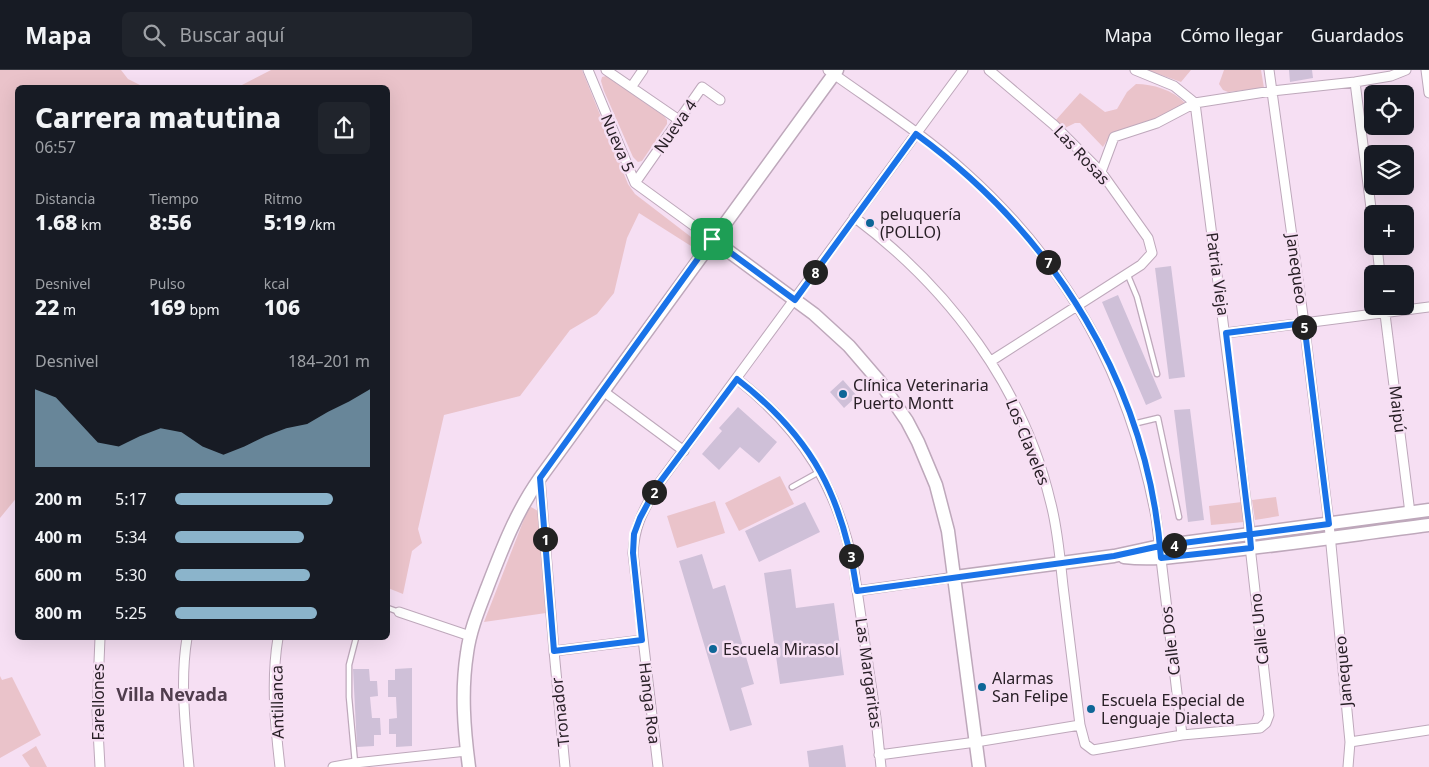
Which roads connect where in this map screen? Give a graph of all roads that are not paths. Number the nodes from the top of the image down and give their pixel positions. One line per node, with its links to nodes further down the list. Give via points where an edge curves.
1 (588, 70): 20 (street, Nueva 5)
2 (606, 70): 12 (street)
3 (643, 70): 12 (street)
4 (963, 70): 18 (street, Hanga Roa)
5 (989, 70): 19 (street, Las Rosas, via 1054,125)
6 (1135, 70): 16 (street, via 1174,86)
7 (1269, 70): 13 (street, Janequeo)
8 (1406, 70): 11 (street)
9 (1426, 70): 14 (street)
10 (833, 71): 18 (street, Calle Dos); 23 (main road)
11 (1355, 82): 13 (street); 21 (street)
12 (632, 86): 17 (street)
13 (1272, 91): 16 (street); 31 (street, Janequeo)
14 (1429, 93)
15 (720, 100): 17 (street, Nueva 4, via 702,87)
16 (1195, 103): 19 (street, via 1157,123 1114,137); 32 (street, Patria Vieja)
17 (679, 120): 20 (street, Nueva 4)
18 (916, 134): 22 (street, Hanga Roa); 26 (street, Calle Dos, via 963,171 1006,212 1045,258)
19 (1101, 172): 24 (street, Las Rosas, via 1148,238 1152,249 1146,261)
20 (635, 183): 23 (street, Nueva 5)
21 (1371, 205)
22 (854, 217): 25 (street, Hanga Roa); 33 (street, Los Claveles, via 920,273 959,316)
23 (712, 239): 25 (main road); 36 (main road)
24 (1127, 273): 26 (street); 34 (lane, via 1137,297)
25 (795, 300): 35 (street, Hanga Roa); 52 (main road, via 855,352 906,421 936,485)
26 (1078, 306): 33 (street); 37 (street, Calle Dos, via 1109,364)
27 (1429, 307): 28 (street)
28 (1414, 308)
29 (1364, 313): 31 (street)
30 (1386, 315): 43 (street, Maipú)
31 (1304, 323): 32 (street); 45 (street, Janequeo)
32 (1226, 333): 47 (street, Patria Vieja)
33 (991, 361): 51 (street, Los Claveles, via 1021,418 1043,475 1052,504)
34 (1157, 374)
35 (737, 379): 38 (street, Hanga Roa); 39 (street, Las Margaritas, via 785,422)
36 (603, 391): 38 (street); 40 (main road)
37 (1133, 424): 44 (lane, via 1158,418); 50 (street, Calle Dos, via 1150,485)
38 (684, 451): 61 (street, Hanga Roa, via 657,486 634,534)
39 (820, 472): 41 (lane); 53 (street, Las Margaritas, via 845,529)
40 (540, 478): 56 (main road, via 511,528); 62 (street, Tronador)
41 (792, 487)
42 (1429, 510): 43 (main road)
43 (1410, 513): 45 (main road)
44 (1178, 517)
45 (1329, 524): 47 (main road); 48 (street, Janequeo)
46 (1429, 525): 48 (main road)
47 (1250, 535): 49 (street, Calle Uno); 50 (main road)
48 (1330, 537): 49 (main road); 68 (street, Janequeo)
49 (1251, 548): 50 (main road); 63 (street, Calle Uno, via 1269,715)
50 (1160, 552): 51 (main road, via 1143,560 1114,556); 66 (street, Calle Dos)
51 (1060, 563): 52 (main road); 64 (street, Los Claveles)
52 (955, 577): 53 (street); 67 (main road)
53 (857, 591): 70 (street, Las Margaritas)
54 (390, 609): 55 (lane)
55 (399, 612): 56 (street)
56 (470, 636): 69 (main road, via 464,686)
57 (100, 640): 72 (street, Farellones, via 97,711)
58 (187, 640): 73 (street, via 184,711)
59 (278, 640): 74 (street, Antillanca, via 274,676)
60 (355, 640): 71 (lane, via 349,665 349,697)
61 (642, 640): 62 (street); 78 (street, Hanga Roa)
62 (554, 651): 77 (street, Tronador)
63 (1266, 723): 66 (street, Los Claveles, via 1260,728)
64 (1080, 725): 66 (street, Los Claveles, via 1085,744 1093,750); 67 (street)
65 (1429, 730): 68 (street)
66 (1182, 735)
67 (976, 742): 70 (street); 80 (main road)
68 (1350, 742): 81 (street, Janequeo)
69 (467, 751): 71 (street); 76 (main road)
70 (879, 755): 79 (street, Las Margaritas)
71 (356, 765): 75 (street)
72 (100, 767)
73 (189, 767)
74 (280, 767)
75 (333, 767)
76 (469, 767)
77 (565, 767)
78 (658, 767)
79 (880, 767)
80 (979, 767)
81 (1348, 767)

